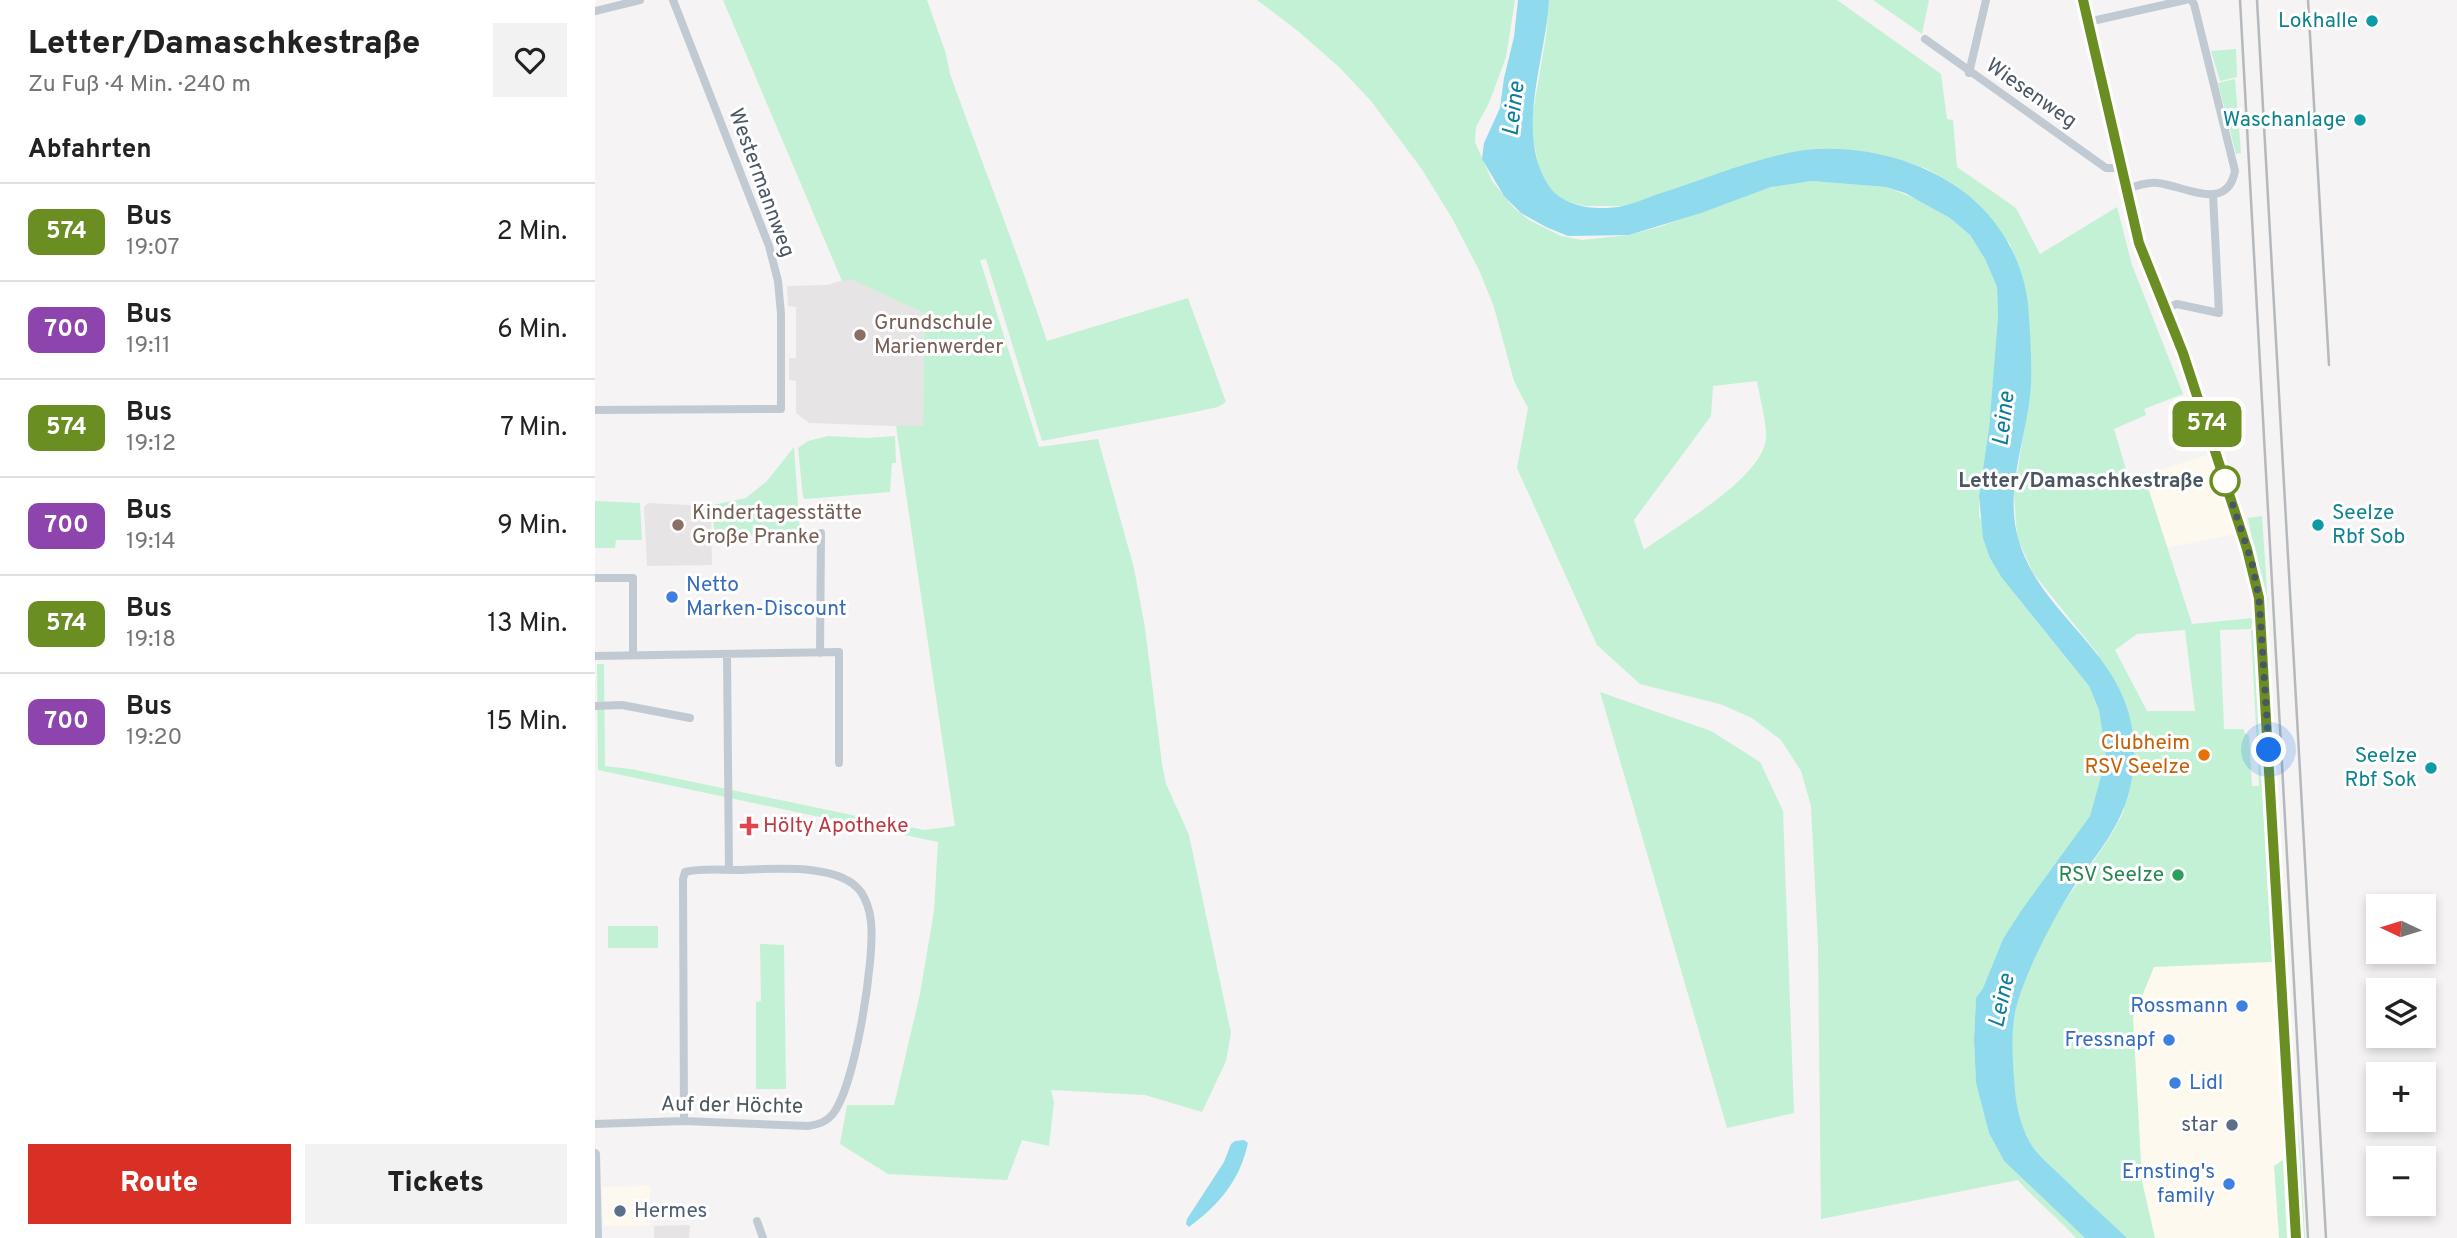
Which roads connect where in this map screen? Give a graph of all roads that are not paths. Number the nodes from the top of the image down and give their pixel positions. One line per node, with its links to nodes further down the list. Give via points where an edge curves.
1 (640, 0): 7 (street)
2 (673, 0): 15 (street, Westermannweg, via 769,246 781,314 781,409)
3 (1986, 0): 10 (street)
4 (2083, 0): 8 (street)
5 (2185, 0): 8 (street)
6 (2191, 0): 13 (street, via 2235,171 2230,186)
7 (595, 10)
8 (2088, 22): 11 (street)
9 (1925, 39): 10 (street, Wiesenweg)
10 (1969, 73): 11 (street, Wiesenweg, via 2106,168)
11 (2120, 168): 12 (street)
12 (2125, 190): 13 (street, via 2156,183); 14 (street, via 2139,243)
13 (2213, 195): 14 (street, via 2219,313 2177,304)
14 (2166, 309): 33 (street, via 2201,404 2259,598)
15 (595, 410)
16 (821, 533): 18 (street)
17 (595, 578): 19 (street, via 633,578)
18 (820, 653): 20 (street); 24 (street, via 838,652)
19 (633, 655): 20 (street); 21 (street)
20 (727, 655): 25 (street)
21 (595, 656)
22 (595, 705): 23 (street, via 622,705)
23 (690, 718)
24 (839, 763)
25 (729, 870): 26 (street, via 685,872 683,879); 26 (street, Auf der Höchte, via 821,872 840,877 860,891 871,924 863,1017 842,1095 824,1121 808,1126)
26 (684, 1121): 27 (street, Auf der Höchte)
27 (595, 1124)
28 (595, 1153): 30 (street)
29 (757, 1221): 32 (street)
30 (596, 1222): 31 (street)
31 (597, 1238)
32 (763, 1238)
33 (2296, 1238)

